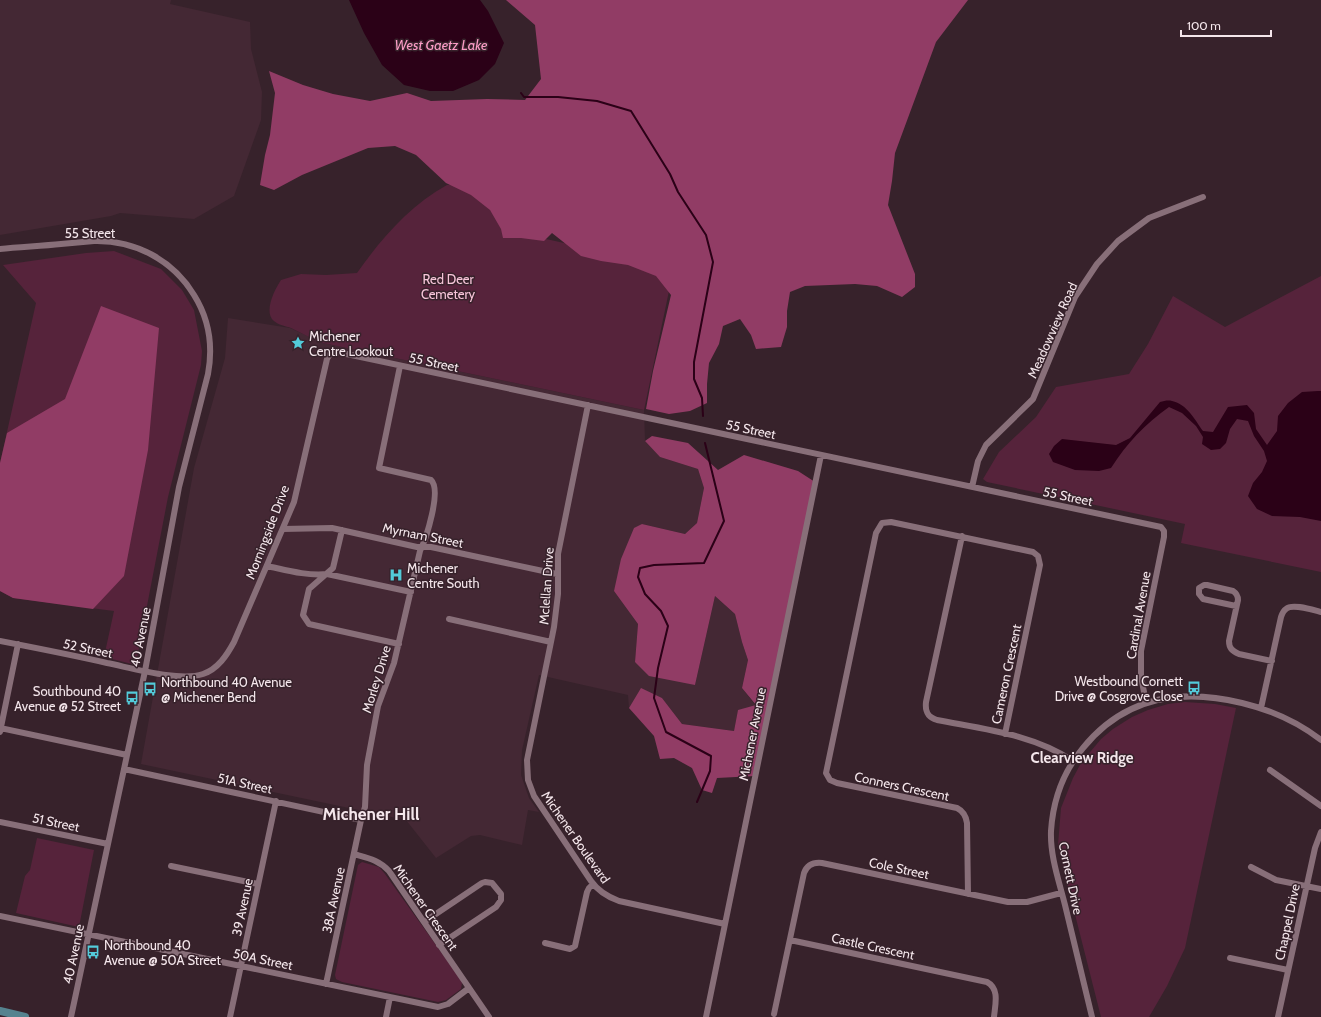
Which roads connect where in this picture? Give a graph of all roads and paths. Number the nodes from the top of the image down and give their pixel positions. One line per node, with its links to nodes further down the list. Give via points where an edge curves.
1 (1203, 197): 8 (street, Meadowview Road, via 1149,218 1118,241 1097,264 1076,297 1033,399 990,439 978,461)
2 (0, 249): 4 (street, 55 Street, via 95,241 126,244 155,256 188,284 206,320)
3 (332, 353): 5 (street, 55 Street); 9 (street, Morningside Drive, via 327,359 294,502)
4 (211, 355): 27 (street, 40 Avenue, via 179,487)
5 (400, 366): 6 (street, 55 Street); 13 (street, Morley Drive, via 379,468 428,479 434,484 435,497)
6 (588, 405): 7 (street, 55 Street); 16 (street, Mclellan Drive, via 558,554)
7 (821, 455): 8 (street, 55 Street); 55 (street, Michener Avenue)
8 (972, 487): 11 (street, 55 Street, via 1158,526)
9 (283, 529): 10 (street, Myrnam Street); 14 (street, Morningside Drive)
10 (342, 530): 13 (street, Myrnam Street); 15 (street, via 333,566)
11 (1164, 531): 28 (street, Cardinal Avenue, via 1141,651 1141,676)
12 (962, 536): 31 (street, Cameron Crescent, via 1033,552 1040,559); 31 (street, Cameron Crescent, via 925,710 929,716 937,720); 37 (street, Cameron Crescent, via 891,522 882,523 878,529 826,768)
13 (423, 547): 16 (street, Myrnam Street); 17 (street, Morley Drive)
14 (267, 566): 15 (street, via 304,574); 26 (street, Morningside Drive, via 234,642)
15 (327, 574): 17 (street); 24 (street, via 313,584 308,592 303,615 309,624)
16 (557, 574): 22 (street, Mclellan Drive, via 557,601)
17 (411, 592): 24 (street, Morley Drive)
18 (1236, 606): 18 (street, via 1238,598 1233,591 1204,585 1199,588 1199,594 1203,599); 25 (street, via 1229,641 1232,650 1239,654)
19 (1321, 612): 25 (street, via 1296,606 1285,609)
20 (449, 619): 22 (street, Mclellan Drive)
21 (0, 641): 23 (street, 52 Street)
22 (551, 642): 48 (street, Michener Boulevard, via 527,756 529,786)
23 (18, 644): 27 (street, 52 Street); 30 (street)
24 (399, 644): 40 (street, Morley Drive, via 378,706 367,765 366,799)
25 (1272, 661): 29 (street)
26 (217, 666): 27 (street, 52 Street, via 205,674 188,677)
27 (144, 671): 33 (street, 40 Avenue)
28 (1146, 703): 29 (street, Cornett Drive, via 1174,697 1199,696); 34 (street, Cornett Drive, via 1111,721 1088,741)
29 (1262, 708): 32 (street, Cornett Drive, via 1294,722)
30 (0, 729): 33 (street)
31 (1005, 734): 34 (street, via 1041,744)
32 (1321, 740)
33 (126, 755): 35 (street, 40 Avenue)
34 (1073, 761): 51 (street, Cornett Drive, via 1057,796 1051,833 1053,858)
35 (124, 769): 38 (street, 51A Street); 43 (street, 40 Avenue)
36 (1270, 770): 39 (street)
37 (828, 777): 52 (street, Conners Crescent, via 837,783 956,808 962,812 967,823)
38 (276, 801): 40 (street, 51A Street); 47 (street, 39 Avenue)
39 (1321, 806)
40 (361, 820): 44 (street, 38A Avenue)
41 (0, 822): 43 (street, 51 Street)
42 (1321, 832): 49 (street, Chappel Drive)
43 (108, 844): 56 (street, 40 Avenue)
44 (354, 854): 54 (street, Michener Crescent, via 374,859 385,867); 63 (street, 38A Avenue)
45 (171, 866): 47 (street)
46 (1251, 867): 49 (street, via 1276,880)
47 (258, 884): 61 (street, 39 Avenue)
48 (593, 884): 55 (street, Michener Boulevard, via 606,895 619,901); 58 (street, via 588,890 574,948)
49 (1306, 886): 50 (street); 62 (street, Chappel Drive)
50 (1321, 889)
51 (1062, 893): 52 (street, Cole Street, via 1027,902 998,901); 75 (street, Cornett Drive)
52 (968, 894): 57 (street, Cole Street, via 822,863 812,864 804,873)
53 (0, 916): 56 (street, 50A Street)
54 (424, 922): 59 (street, Michener Crescent); 59 (street, via 482,883 492,883 498,889 502,897 498,905)
55 (725, 924): 73 (street, Michener Avenue)
56 (89, 935): 61 (street, 50A Street); 69 (street, 40 Avenue)
57 (790, 940): 67 (street); 74 (street, Castle Crescent, via 987,982 992,985 996,994)
58 (545, 944)
59 (439, 945): 64 (street, Michener Crescent)
60 (1230, 958): 62 (street)
61 (240, 966): 63 (street, 50A Street); 70 (street, 39 Avenue)
62 (1288, 970): 76 (street, Chappel Drive)
63 (326, 984): 65 (street, 50A Street)
64 (469, 988): 65 (street, 50A Street, via 448,1004 438,1007); 72 (street, Michener Crescent)
65 (390, 997): 71 (street)
66 (0, 1011): 68 (main road)
67 (774, 1014)
68 (25, 1017)
69 (71, 1017)
70 (230, 1017)
71 (386, 1017)
72 (489, 1017)
73 (706, 1017)
74 (994, 1017)
75 (1092, 1017)
76 (1278, 1017)

